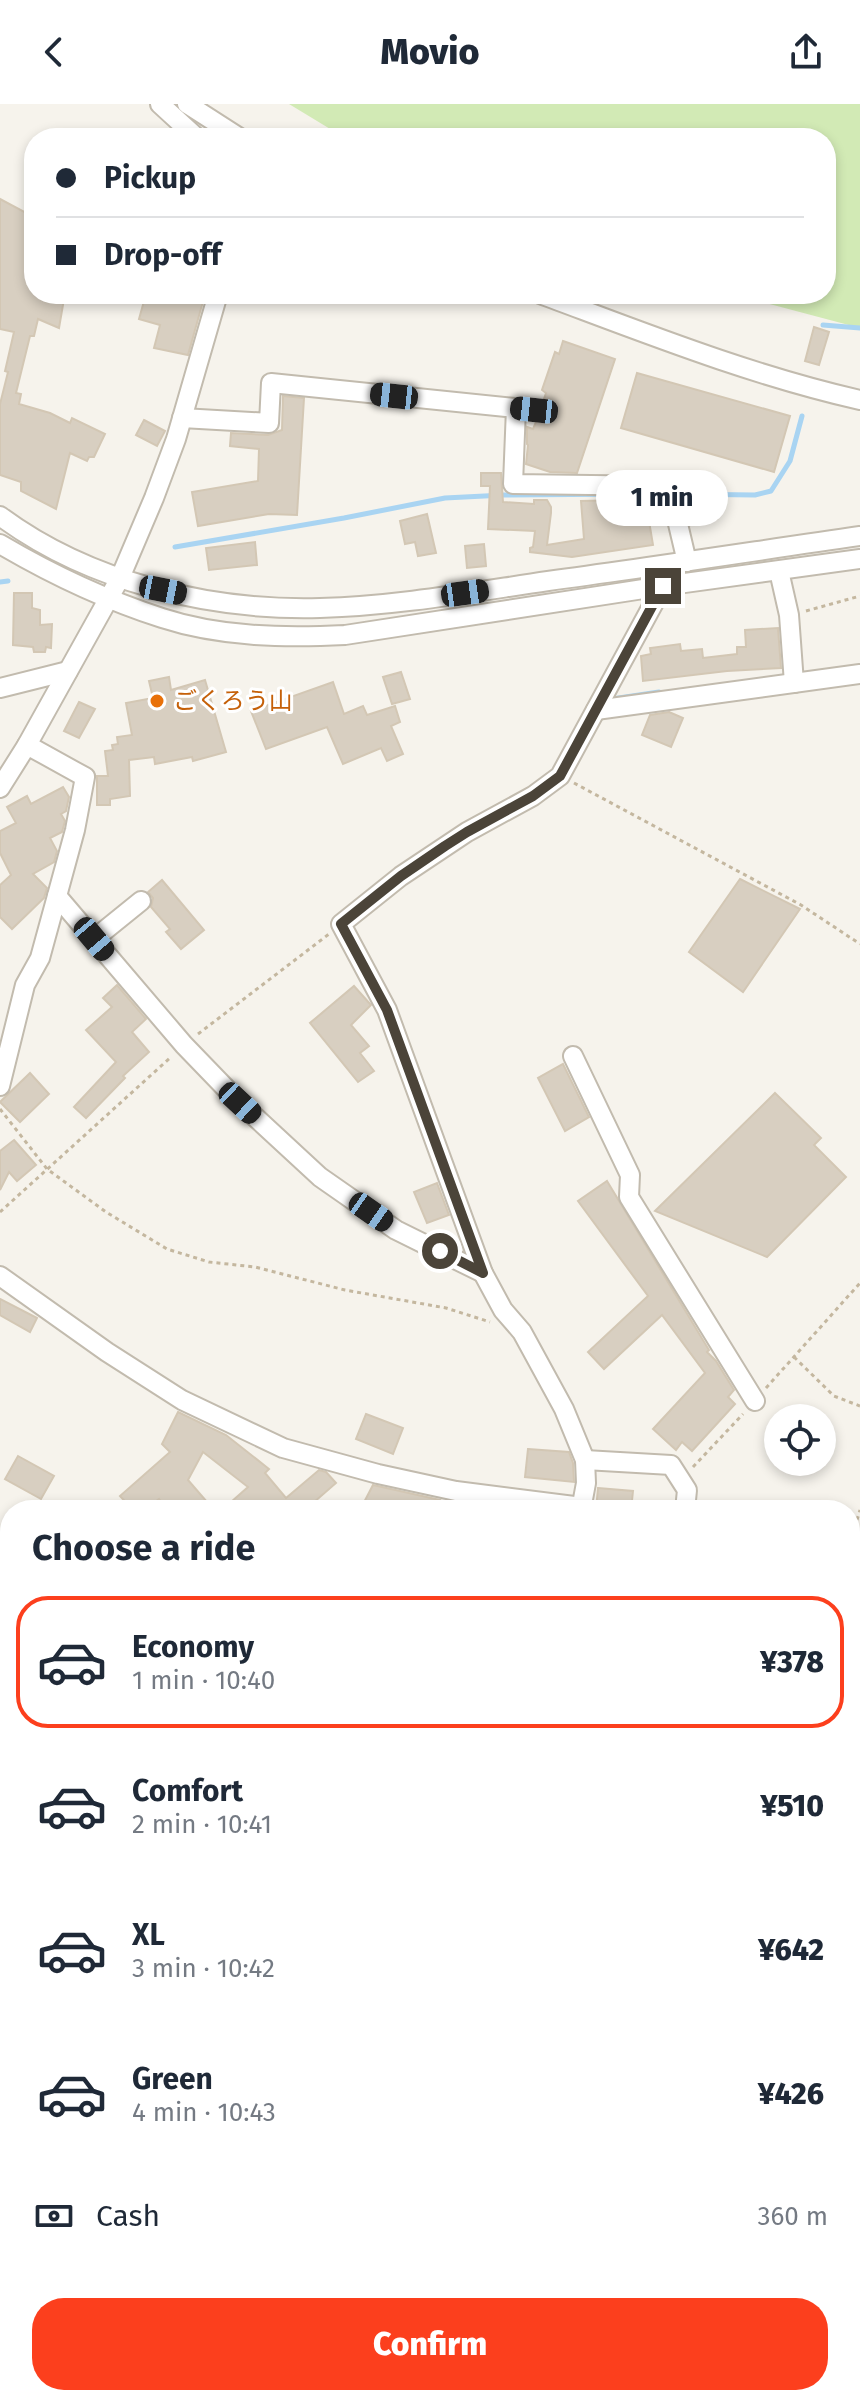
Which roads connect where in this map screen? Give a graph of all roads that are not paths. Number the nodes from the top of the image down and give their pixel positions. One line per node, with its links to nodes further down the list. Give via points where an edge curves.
1 (160, 104): 3 (street)
2 (187, 104): 4 (street)
3 (186, 128)
4 (224, 128)
5 (215, 304): 8 (street)
6 (567, 304): 7 (street, via 676,345)
7 (860, 400)
8 (182, 418): 13 (street, via 269,423 271,383 525,409 513,484 669,486); 15 (street)
9 (0, 516): 15 (street, via 27,536)
10 (860, 536): 13 (street)
11 (0, 544): 17 (street)
12 (860, 559): 14 (street)
13 (687, 562): 15 (street, via 402,602 322,608 239,604)
14 (779, 571): 16 (street); 20 (street, via 789,615)
15 (120, 578): 17 (street)
16 (663, 586): 17 (street, via 305,637 214,630 163,619); 22 (street)
17 (110, 598): 18 (street)
18 (68, 671): 21 (street); 23 (street)
19 (860, 674): 20 (street)
20 (794, 683): 22 (street)
21 (0, 688)
22 (596, 710): 30 (street, via 560,776 401,876 341,924 387,1010)
23 (27, 745): 24 (street); 25 (street, via 85,777)
24 (0, 788)
25 (57, 896): 27 (street); 29 (street, via 40,958 25,985)
26 (141, 901): 27 (street)
27 (94, 939): 30 (street, via 184,1045 320,1177 396,1230)
28 (573, 1056): 32 (street, via 630,1175 629,1197)
29 (0, 1086)
30 (483, 1273): 33 (street, via 542,1365)
31 (0, 1276): 34 (street, via 182,1400 283,1448 378,1474)
32 (755, 1401)
33 (585, 1460): 35 (street); 36 (street, via 671,1465 687,1490)
34 (519, 1500)
35 (583, 1500)
36 (686, 1500)

